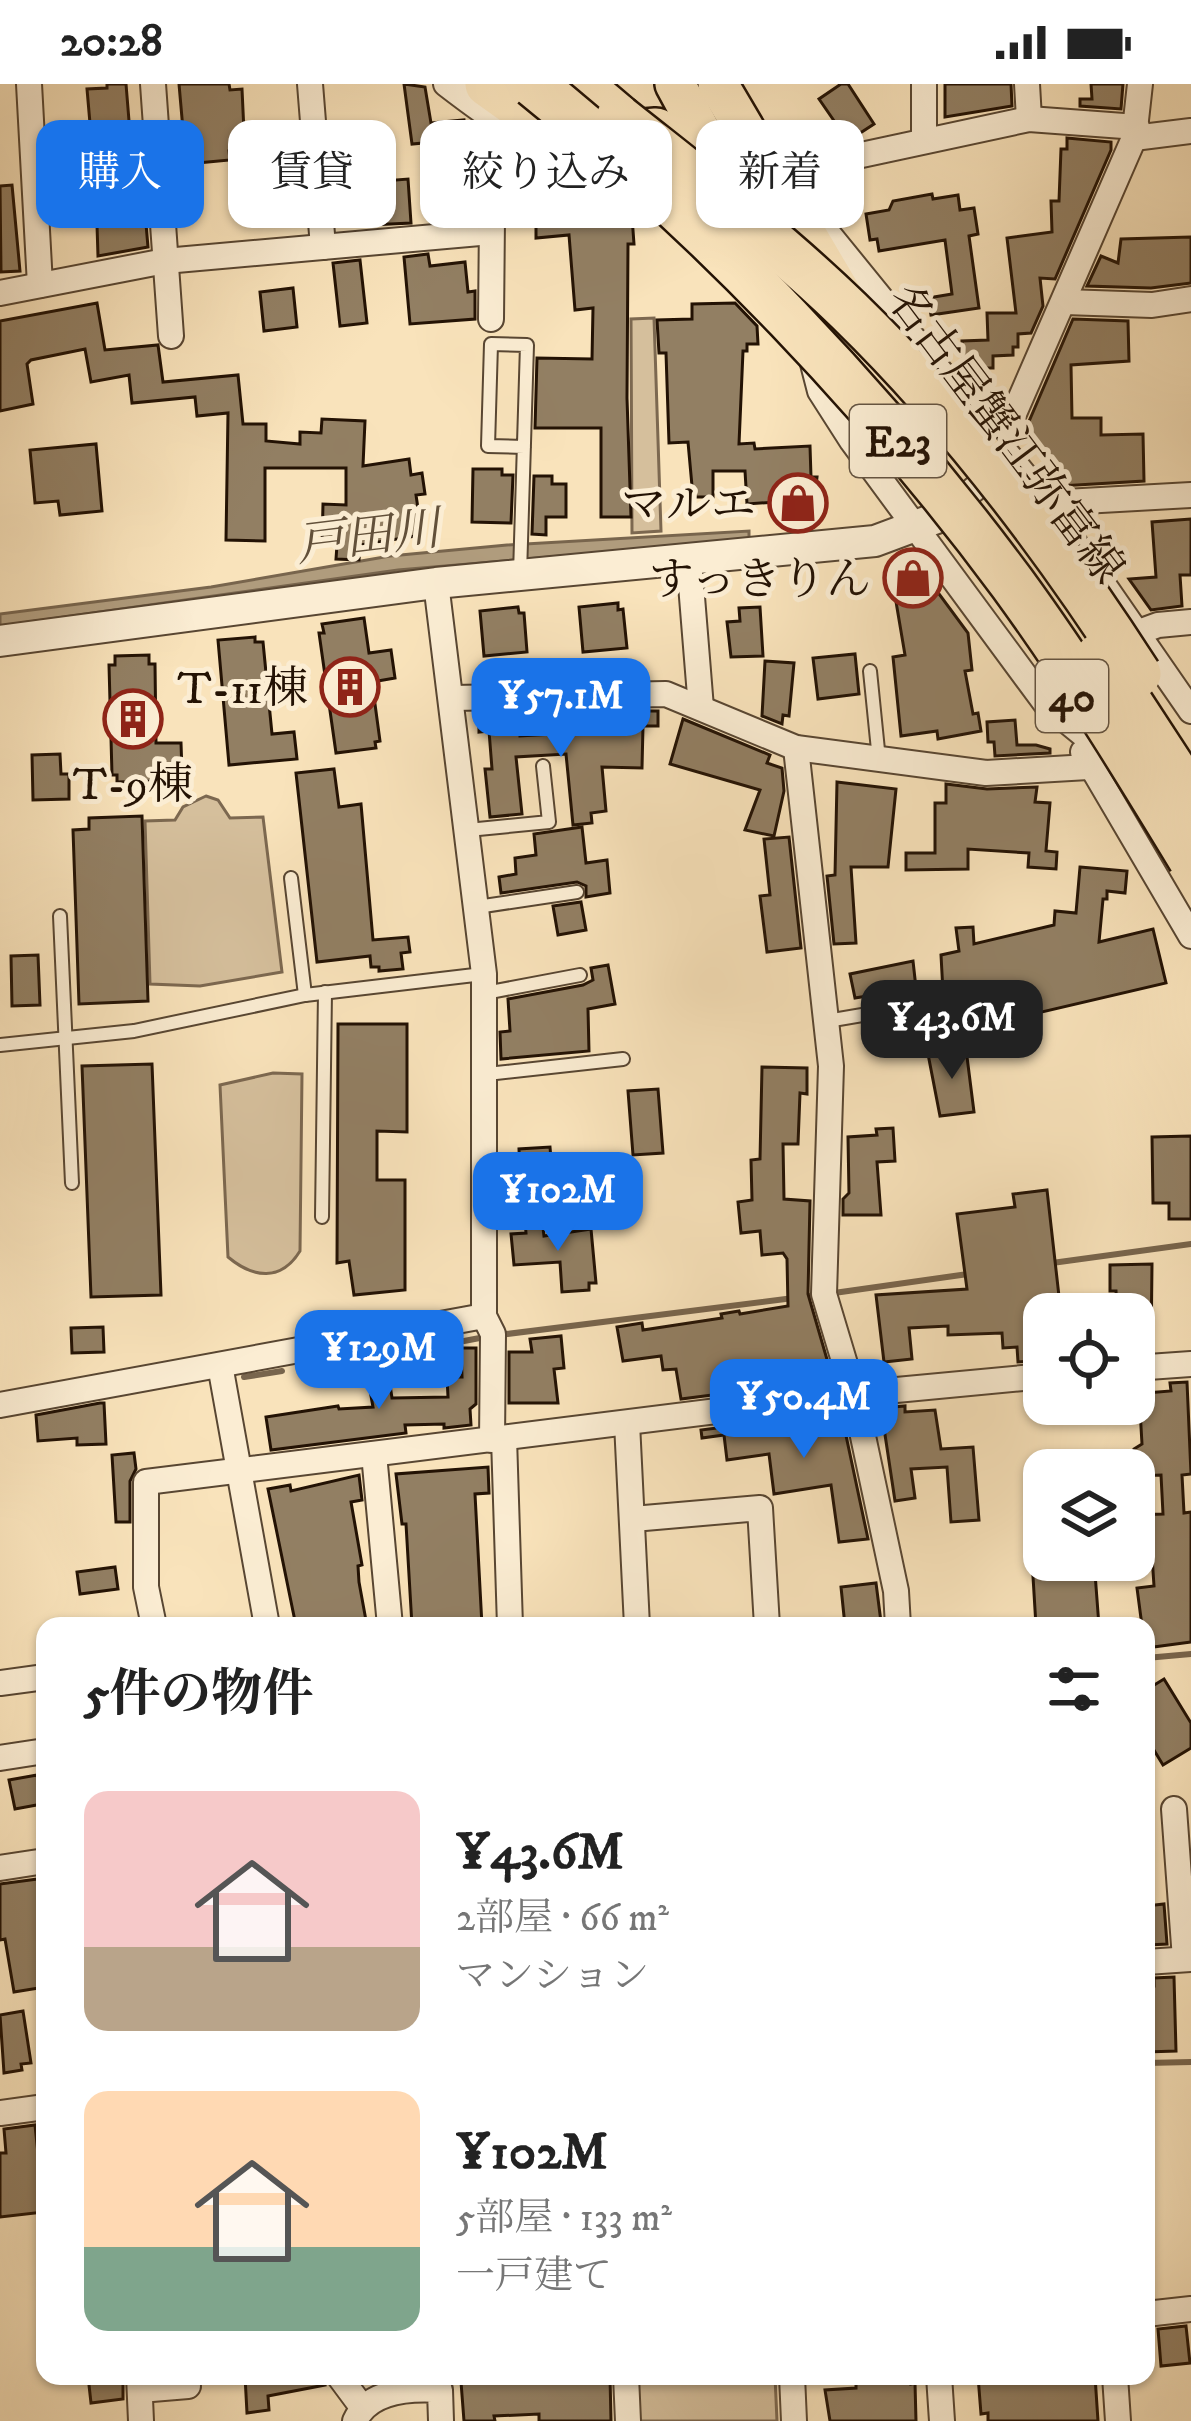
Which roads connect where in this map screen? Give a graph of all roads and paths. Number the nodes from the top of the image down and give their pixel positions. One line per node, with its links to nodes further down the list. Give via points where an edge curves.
1 (29, 84): 27 (street)
2 (153, 84): 26 (street)
3 (310, 84): 24 (street)
4 (446, 84): 11 (street)
5 (579, 84): 12 (highway, E23)
6 (675, 84): 15 (main road, 40)
7 (718, 84): 14 (main road, 名古屋蟹江弥富線 / 40)
8 (924, 84): 18 (street)
9 (1027, 84): 13 (street)
10 (1140, 84): 17 (street)
11 (507, 99): 19 (highway, via 567,131 656,131); 23 (street); 25 (street, via 541,149 672,182); 58 (highway, E23, bridge, via 689,224 911,455 1075,672)
12 (619, 118): 51 (highway, bridge, via 794,261 901,365 1055,554); 56 (highway, E23, bridge, via 896,393 1049,585)
13 (1028, 119): 17 (street); 18 (street)
14 (740, 120)
15 (696, 122)
16 (1191, 130): 17 (street)
17 (1135, 133): 30 (street)
18 (925, 141): 20 (street)
19 (696, 150)
20 (864, 154)
21 (755, 228): 25 (main road, 40)
22 (804, 228): 34 (main road, 名古屋蟹江弥富線 / 40, via 914,396)
23 (491, 232): 24 (street); 31 (street)
24 (323, 247): 26 (street)
25 (773, 259): 37 (main road, 40)
26 (165, 261): 27 (street); 32 (street)
27 (40, 285): 28 (street)
28 (0, 293)
29 (1191, 299): 30 (street)
30 (1065, 302): 34 (street)
31 (491, 319)
32 (170, 336)
33 (524, 447): 33 (lane, via 527,345 491,344 488,446); 39 (lane)
34 (993, 463): 36 (street); 37 (street); 55 (main road, 名古屋蟹江弥富線 / 40)
35 (1191, 495): 36 (street)
36 (1047, 503): 43 (street)
37 (930, 522): 38 (street, via 875,542); 40 (main road, 40); 45 (street)
38 (689, 560): 39 (street); 48 (street)
39 (520, 568): 41 (street)
40 (988, 578): 45 (street); 53 (main road, 40)
41 (436, 583): 44 (street); 47 (street)
42 (1191, 622): 43 (street)
43 (1138, 632): 49 (street)
44 (0, 641)
45 (1013, 656): 53 (street)
46 (870, 671): 52 (lane)
47 (452, 698): 48 (street, via 666,694); 57 (street)
48 (701, 708): 50 (street)
49 (1191, 711)
50 (796, 748): 52 (street); 70 (street)
51 (1191, 756)
52 (880, 761): 53 (street, via 986,773)
53 (1100, 762): 60 (main road, 40); 64 (street)
54 (543, 766): 57 (lane, via 549,822)
55 (1191, 774)
56 (1191, 797)
57 (468, 830): 62 (street)
58 (1191, 859)
59 (291, 878): 68 (lane)
60 (1191, 884)
61 (577, 892): 62 (lane)
62 (477, 908): 66 (street)
63 (60, 916): 71 (lane)
64 (1191, 936)
65 (580, 975): 66 (lane)
66 (484, 984): 67 (lane); 74 (street)
67 (325, 992): 68 (lane); 76 (lane)
68 (304, 995): 71 (lane)
69 (914, 998): 70 (lane)
70 (826, 1022): 82 (street, via 824,1294)
71 (65, 1038): 72 (lane); 75 (lane)
72 (0, 1045)
73 (623, 1059): 74 (lane)
74 (487, 1074): 77 (street)
75 (72, 1183)
76 (322, 1217)
77 (484, 1316): 79 (street); 85 (street, via 494,1334)
78 (1191, 1364): 80 (street)
79 (220, 1365): 83 (street); 87 (street)
80 (1155, 1367)
81 (1023, 1378): 82 (street)
82 (854, 1394): 84 (street); 95 (street)
83 (0, 1405)
84 (627, 1423): 85 (street); 88 (street)
85 (498, 1439): 86 (street); 92 (street)
86 (374, 1454): 87 (street); 91 (street)
87 (239, 1471): 89 (street, via 146,1482); 90 (street)
88 (632, 1519): 93 (street); 94 (street, via 760,1508)
89 (152, 1617)
90 (265, 1617)
91 (388, 1617)
92 (509, 1617)
93 (637, 1617)
94 (766, 1617)
95 (897, 1617)
96 (36, 1677): 97 (street)
97 (0, 1683)
98 (36, 1752): 99 (street)
99 (0, 1758)
100 (1174, 1809): 103 (street)
101 (36, 1862): 102 (street)
102 (0, 1868)
103 (1188, 1959): 104 (street)
104 (1155, 1961)
105 (36, 2108): 106 (street)
106 (0, 2114)
107 (1191, 2309): 108 (street)
108 (1155, 2313)
109 (139, 2385): 118 (street)
110 (344, 2385): 117 (street)
111 (425, 2385): 117 (street)
112 (435, 2385): 119 (street)
113 (626, 2385): 120 (street)
114 (792, 2385): 121 (street)
115 (939, 2385): 122 (street)
116 (1116, 2385): 123 (street)
117 (359, 2414)
118 (141, 2421)
119 (441, 2421)
120 (628, 2421)
121 (794, 2421)
122 (941, 2421)
123 (1118, 2421)

